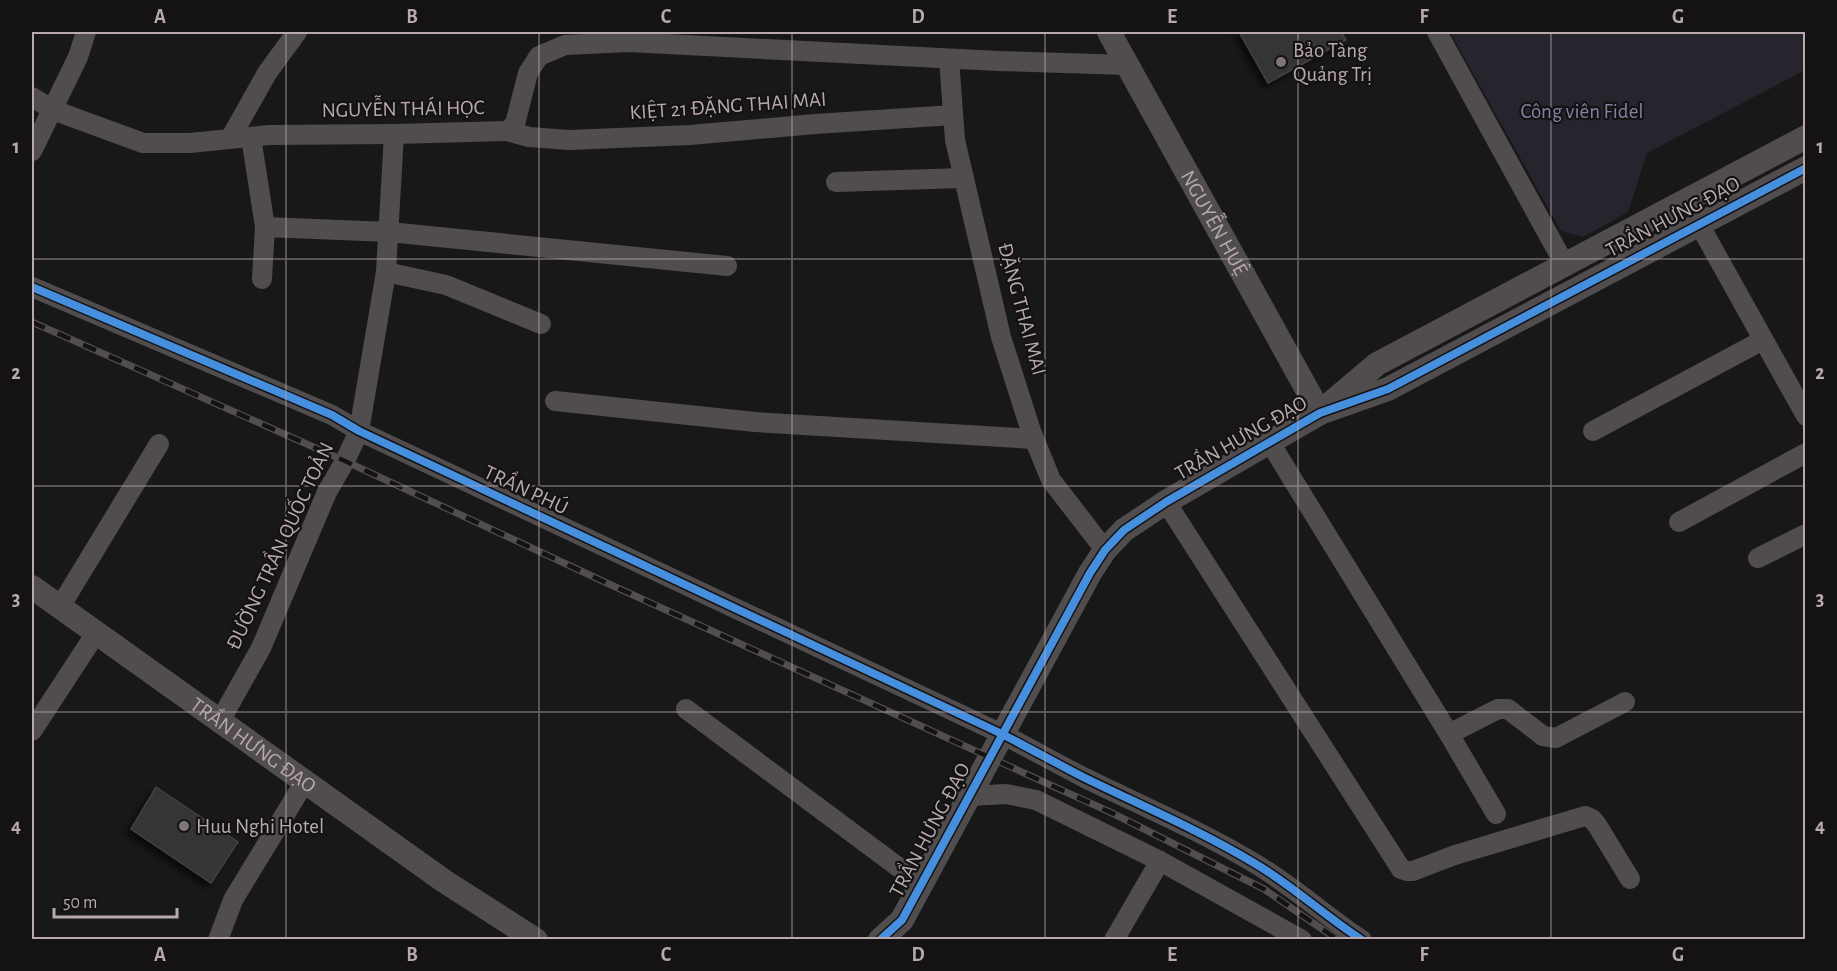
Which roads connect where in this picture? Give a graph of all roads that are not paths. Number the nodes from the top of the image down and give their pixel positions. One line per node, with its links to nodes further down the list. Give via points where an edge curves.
1 (86, 32): 9 (street)
2 (297, 32): 14 (street, via 267,73)
3 (1109, 32): 7 (street, NGUYỄN HUỆ)
4 (1437, 32): 23 (street)
5 (560, 38): 6 (street, NGUYỄN THÁI HỌC); 11 (street, NGUYỄN THÁI HỌC, via 533,64 515,124)
6 (949, 59): 7 (street, NGUYỄN THÁI HỌC); 10 (street, ĐẶNG THAI MAI)
7 (1127, 65): 31 (street, NGUYỄN HUỆ)
8 (32, 97): 9 (street, NGUYỄN THÁI HỌC)
9 (53, 110): 14 (street, NGUYỄN THÁI HỌC, via 143,143); 16 (street)
10 (953, 116): 11 (street, KIỆT 21 ĐẶNG THAI MAI, via 569,140); 18 (street, ĐẶNG THAI MAI)
11 (507, 131): 12 (street, NGUYỄN THÁI HỌC)
12 (394, 134): 13 (street, NGUYỄN THÁI HỌC); 22 (street, ĐƯỜNG TRẦN QUỐC TOẢN)
13 (251, 137): 14 (street, NGUYỄN THÁI HỌC); 21 (street)
14 (230, 139)
15 (1804, 141): 23 (street, TRẦN HƯNG ĐẠO)
16 (32, 151)
17 (1806, 168): 20 (street, TRẦN HƯNG ĐẠO)
18 (964, 178): 19 (street); 35 (street, ĐẶNG THAI MAI, via 1002,337)
19 (836, 182)
20 (1699, 224): 29 (street); 31 (street, TRẦN HƯNG ĐẠO, via 1388,389)
21 (265, 227): 22 (street); 26 (street)
22 (389, 232): 24 (street); 25 (street, ĐƯỜNG TRẦN QUỐC TOẢN)
23 (1565, 265): 31 (street, TRẦN HƯNG ĐẠO, via 1377,364)
24 (727, 267)
25 (386, 272): 28 (street, via 447,285); 33 (street, ĐƯỜNG TRẦN QUỐC TOẢN)
26 (262, 279)
27 (32, 286): 33 (street, TRẦN PHÚ, via 332,415)
28 (541, 324)
29 (1763, 340): 32 (street); 34 (street)
30 (555, 401): 35 (street, via 755,422)
31 (1320, 413): 36 (street, TRẦN HƯNG ĐẠO)
32 (1806, 416)
33 (359, 431): 49 (street, ĐƯỜNG TRẦN QUỐC TOẢN, via 327,492 261,648); 51 (street, TRẦN PHÚ)
34 (1593, 431)
35 (1034, 439): 42 (street, ĐẶNG THAI MAI, via 1051,480)
36 (1269, 441): 39 (street, TRẦN HƯNG ĐẠO); 52 (street)
37 (159, 444): 45 (street)
38 (1806, 453): 40 (street)
39 (1166, 502): 42 (street, TRẦN HƯNG ĐẠO, via 1124,530); 57 (street, via 1401,869 1413,871 1585,816 1598,825)
40 (1679, 522)
41 (1806, 534): 43 (street)
42 (1105, 550): 51 (street, TRẦN HƯNG ĐẠO)
43 (1758, 558)
44 (32, 587): 45 (street, TRẦN HƯNG ĐẠO)
45 (60, 607): 46 (street, TRẦN HƯNG ĐẠO)
46 (96, 633): 49 (street, TRẦN HƯNG ĐẠO); 50 (street)
47 (1625, 702): 52 (street, via 1556,738 1543,736 1508,709 1498,709)
48 (686, 709): 58 (street)
49 (219, 721): 53 (street, TRẦN HƯNG ĐẠO)
50 (32, 731)
51 (1002, 734): 54 (street, TRẦN HƯNG ĐẠO); 64 (street, TRẦN PHÚ, via 1252,861)
52 (1449, 734): 55 (street)
53 (304, 783): 59 (street, via 233,900); 60 (street, TRẦN HƯNG ĐẠO, via 444,881)
54 (969, 796): 56 (street, via 1005,794 1036,800); 58 (street, TRẦN HƯNG ĐẠO)
55 (1496, 814)
56 (1160, 861): 62 (street); 63 (street)
57 (1630, 879)
58 (921, 884): 61 (street, TRẦN HƯNG ĐẠO, via 902,920)
59 (218, 939)
60 (536, 939)
61 (880, 939)
62 (1114, 939)
63 (1302, 939)
64 (1362, 939)

